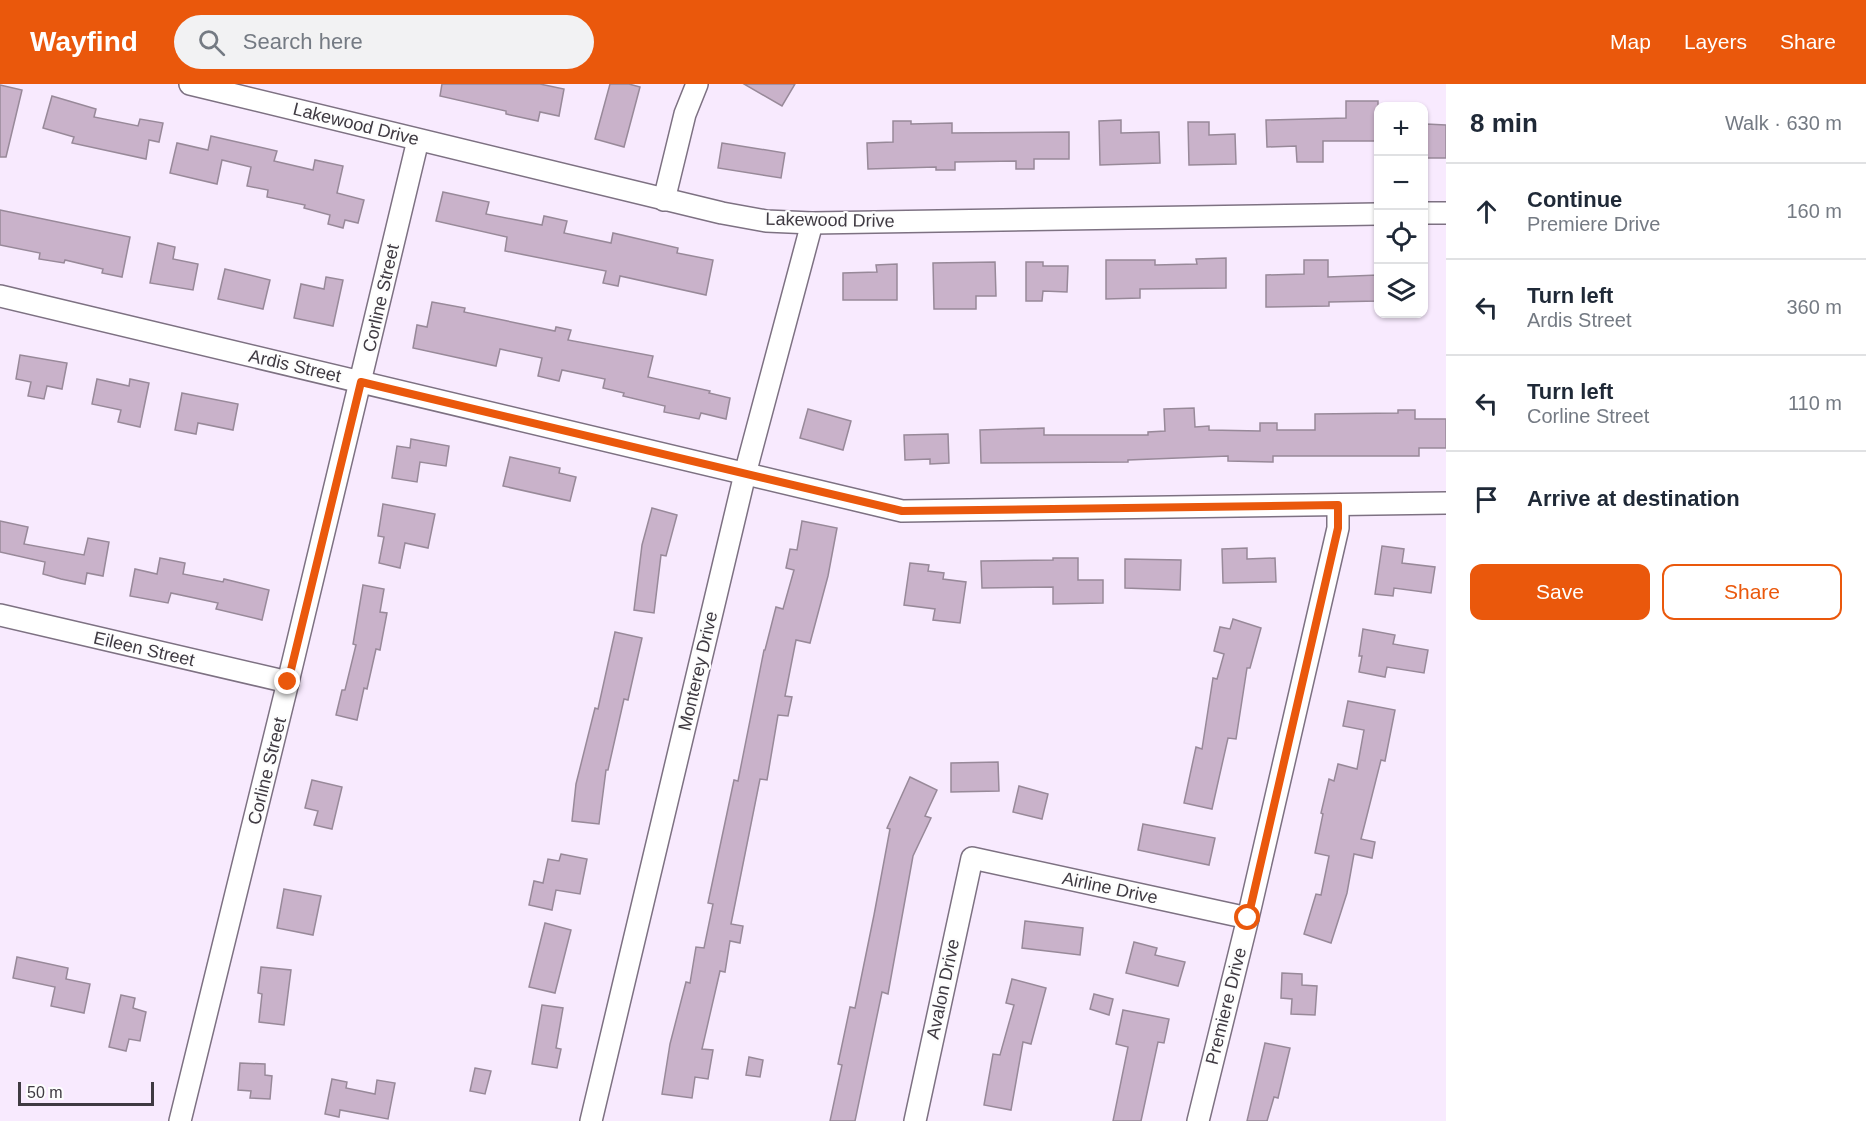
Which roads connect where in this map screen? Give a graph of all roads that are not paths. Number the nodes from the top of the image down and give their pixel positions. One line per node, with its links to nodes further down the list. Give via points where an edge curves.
1 (190, 84): 3 (street, Lakewood Drive)
2 (697, 84): 5 (street, via 685,114)
3 (261, 92): 4 (street, Lakewood Drive)
4 (418, 140): 5 (street, Lakewood Drive); 11 (street, Corline Street)
5 (664, 200): 9 (street, Lakewood Drive, via 766,221)
6 (1428, 213): 7 (street)
7 (1446, 213)
8 (1374, 214): 9 (street, Lakewood Drive)
9 (812, 223): 12 (street, Monterey Drive)
10 (0, 296): 11 (street, Ardis Street)
11 (361, 382): 12 (street, Ardis Street); 16 (street, Corline Street)
12 (745, 474): 14 (street, Ardis Street, via 902,511); 20 (street, Monterey Drive)
13 (1446, 503): 14 (street, Ardis Street)
14 (1338, 505): 18 (street, Premiere Drive, via 1338,528)
15 (0, 615): 16 (street, Eileen Street)
16 (288, 682): 19 (street, Corline Street)
17 (972, 858): 18 (street, Airline Drive); 21 (street, Avalon Drive)
18 (1248, 918): 22 (street, Premiere Drive)
19 (180, 1121)
20 (591, 1121)
21 (915, 1121)
22 (1198, 1121)

